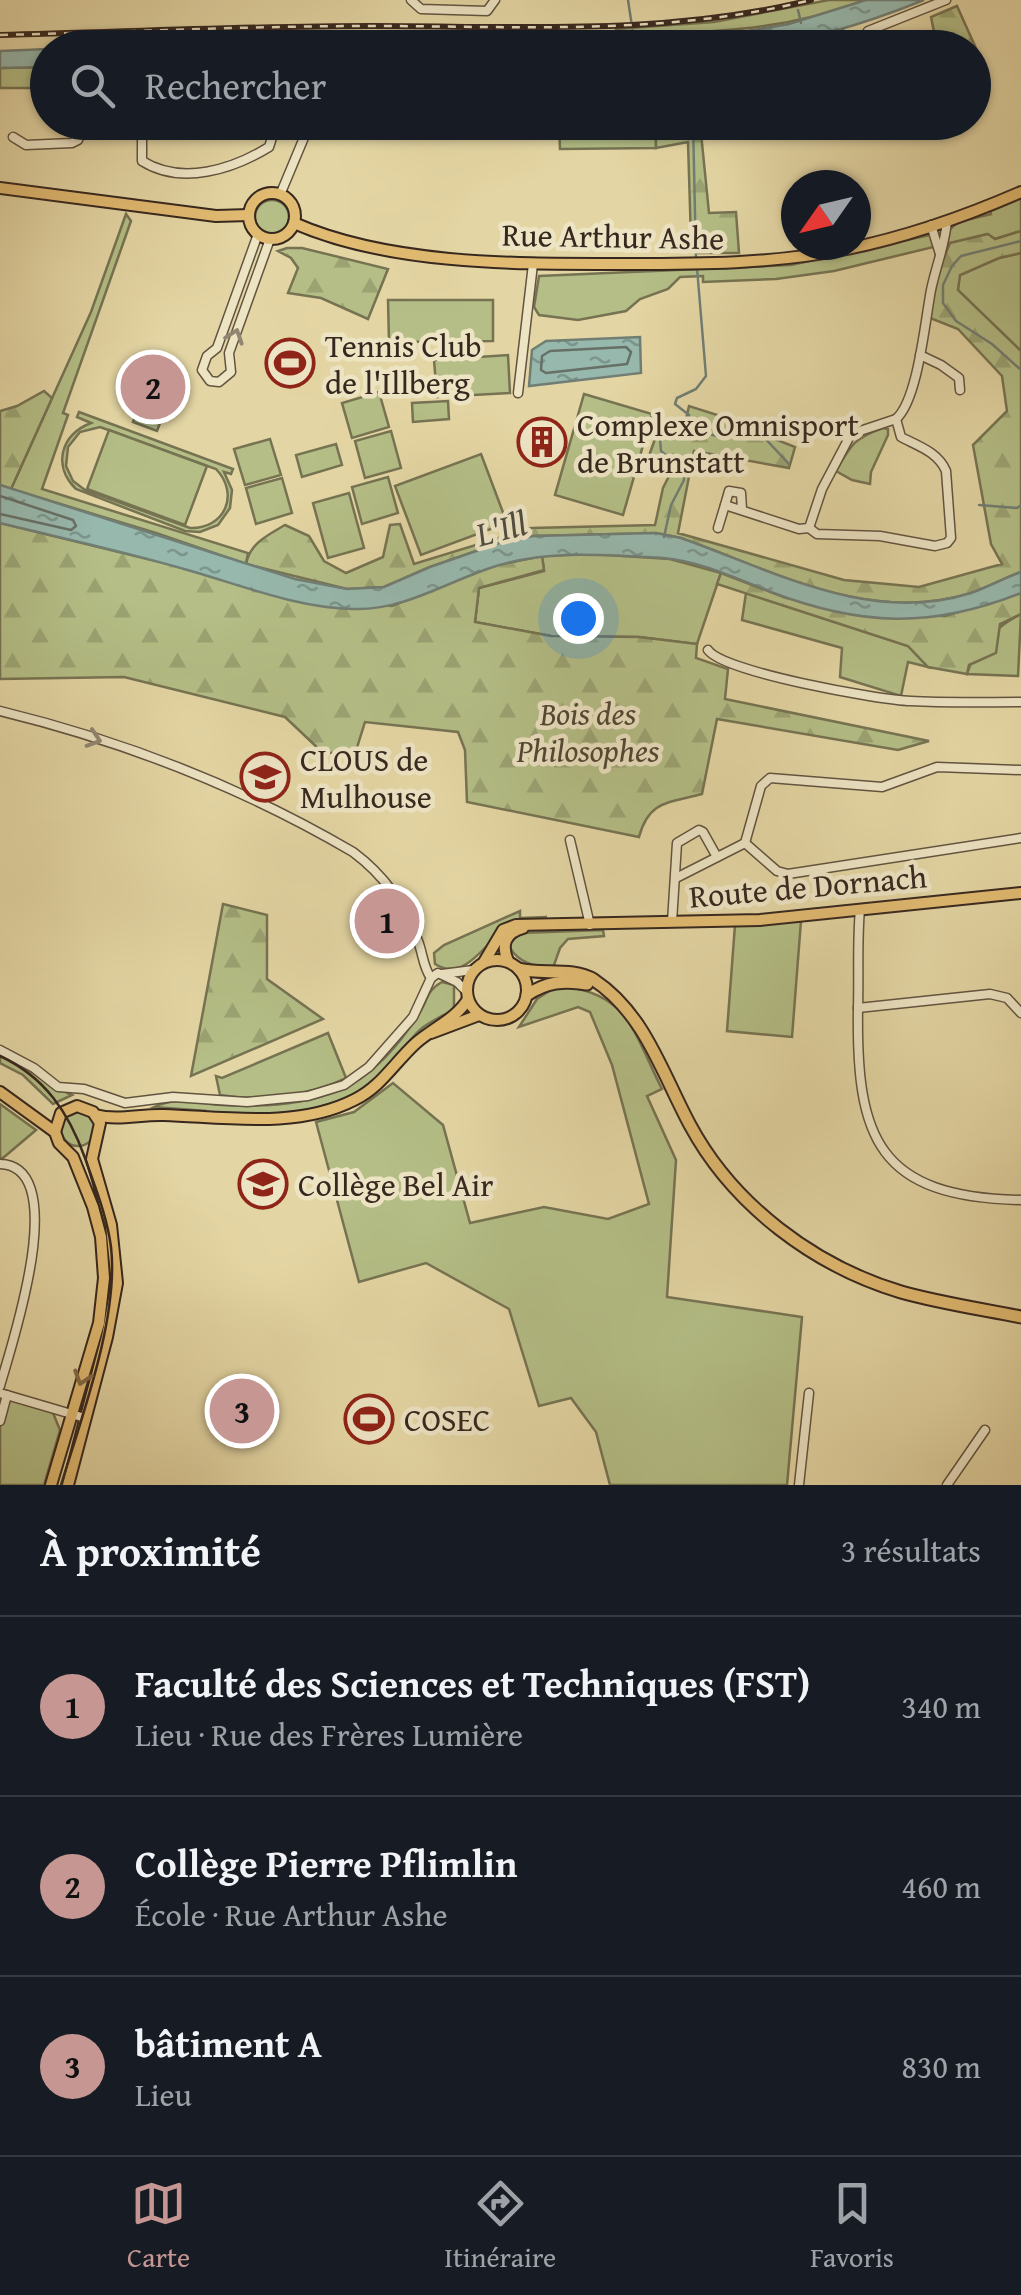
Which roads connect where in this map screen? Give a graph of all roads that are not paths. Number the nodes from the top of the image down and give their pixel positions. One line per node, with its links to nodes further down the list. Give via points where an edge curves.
1 (411, 0): 2 (street, via 419,8 487,10)
2 (495, 0)
3 (946, 0): 4 (street)
4 (871, 30)
5 (12, 137): 6 (street, via 26,145)
6 (78, 140)
7 (142, 140): 8 (street, via 142,161 183,173 216,172 249,159)
8 (271, 140)
9 (303, 140): 12 (street)
10 (0, 188): 13 (main road)
11 (1021, 192): 14 (main road, Rue Arthur Ashe)
12 (280, 195): 13 (main road, via 258,198); 15 (main road, via 293,208)
13 (249, 215): 17 (main road)
14 (947, 220): 16 (main road, Rue Arthur Ashe); 18 (street)
15 (294, 223): 17 (main road, via 283,236); 19 (main road, Rue Arthur Ashe, via 362,244)
16 (931, 225): 18 (street); 19 (main road, Rue Arthur Ashe, via 789,259)
17 (264, 236): 17 (street, one-way to 17, via 217,348 203,362 210,381 231,372 229,353)
18 (940, 257): 20 (street)
19 (533, 264): 22 (street)
20 (920, 355): 21 (street, via 959,378); 23 (street)
21 (960, 390)
22 (518, 393)
23 (896, 419): 27 (street, via 851,434); 27 (street, via 901,437 936,456 946,471 952,532 947,543 829,536)
24 (726, 504): 25 (street); 25 (street, via 729,491 741,494); 26 (street)
25 (742, 510): 27 (street)
26 (718, 528)
27 (810, 528)
28 (708, 650): 29 (street, via 716,660 784,680 896,700)
29 (1021, 702)
30 (0, 712): 45 (street, one-way to 45, via 228,787 353,852 399,899)
31 (1021, 770): 34 (street, via 937,768 882,787 770,778 761,786)
32 (1021, 838): 34 (street, via 788,874)
33 (570, 840): 40 (street)
34 (745, 843): 35 (street)
35 (717, 856): 36 (street); 36 (street, via 698,830 677,842)
36 (676, 878): 39 (street)
37 (1021, 892): 38 (main road, Route de Dornach)
38 (860, 909): 39 (main road, Route de Dornach); 49 (street)
39 (672, 922): 40 (main road, Route de Dornach)
40 (594, 925): 41 (main road, Route de Dornach)
41 (539, 926): 42 (main road, via 508,927); 43 (main road, via 508,936 504,949)
42 (484, 962): 43 (main road); 44 (main road)
43 (514, 965): 46 (highway, via 585,976); 48 (main road)
44 (474, 970): 45 (street); 47 (main road)
45 (437, 975): 47 (street); 53 (street, via 413,1017 356,1079 308,1096 247,1102 173,1096 125,1103 64,1089)
46 (601, 987): 48 (highway, via 557,982); 64 (highway, via 628,1009 692,1128 764,1216 821,1258 872,1282)
47 (467, 995): 51 (main road); 52 (main road, via 462,1008)
48 (527, 995): 51 (main road, via 511,1017)
49 (858, 1008): 50 (street, via 999,994); 63 (street, via 866,1115 893,1162 946,1191)
50 (1021, 1013)
51 (479, 1015): 52 (main road)
52 (430, 1033): 58 (main road, via 385,1078 352,1101 316,1113)
53 (0, 1050)
54 (0, 1092): 55 (main road)
55 (34, 1114): 56 (main road); 59 (main road)
56 (60, 1114): 57 (main road, via 77,1106); 59 (main road)
57 (96, 1115): 58 (main road); 60 (main road)
58 (138, 1116): 60 (main road)
59 (55, 1132): 61 (main road)
60 (98, 1138): 61 (main road, via 83,1151); 68 (main road, via 92,1159 111,1225 117,1283)
61 (68, 1150): 67 (main road, one-way to 67, via 97,1219 104,1278)
62 (0, 1164): 65 (street, via 16,1168 24,1179 36,1216 28,1284)
63 (1021, 1200)
64 (1021, 1317)
65 (2, 1391): 67 (street); 69 (street)
66 (809, 1393): 73 (street)
67 (71, 1414): 68 (street); 71 (main road)
68 (86, 1418): 72 (main road)
69 (0, 1422)
70 (985, 1430): 74 (street)
71 (51, 1485)
72 (68, 1485)
73 (799, 1485)
74 (946, 1485)

